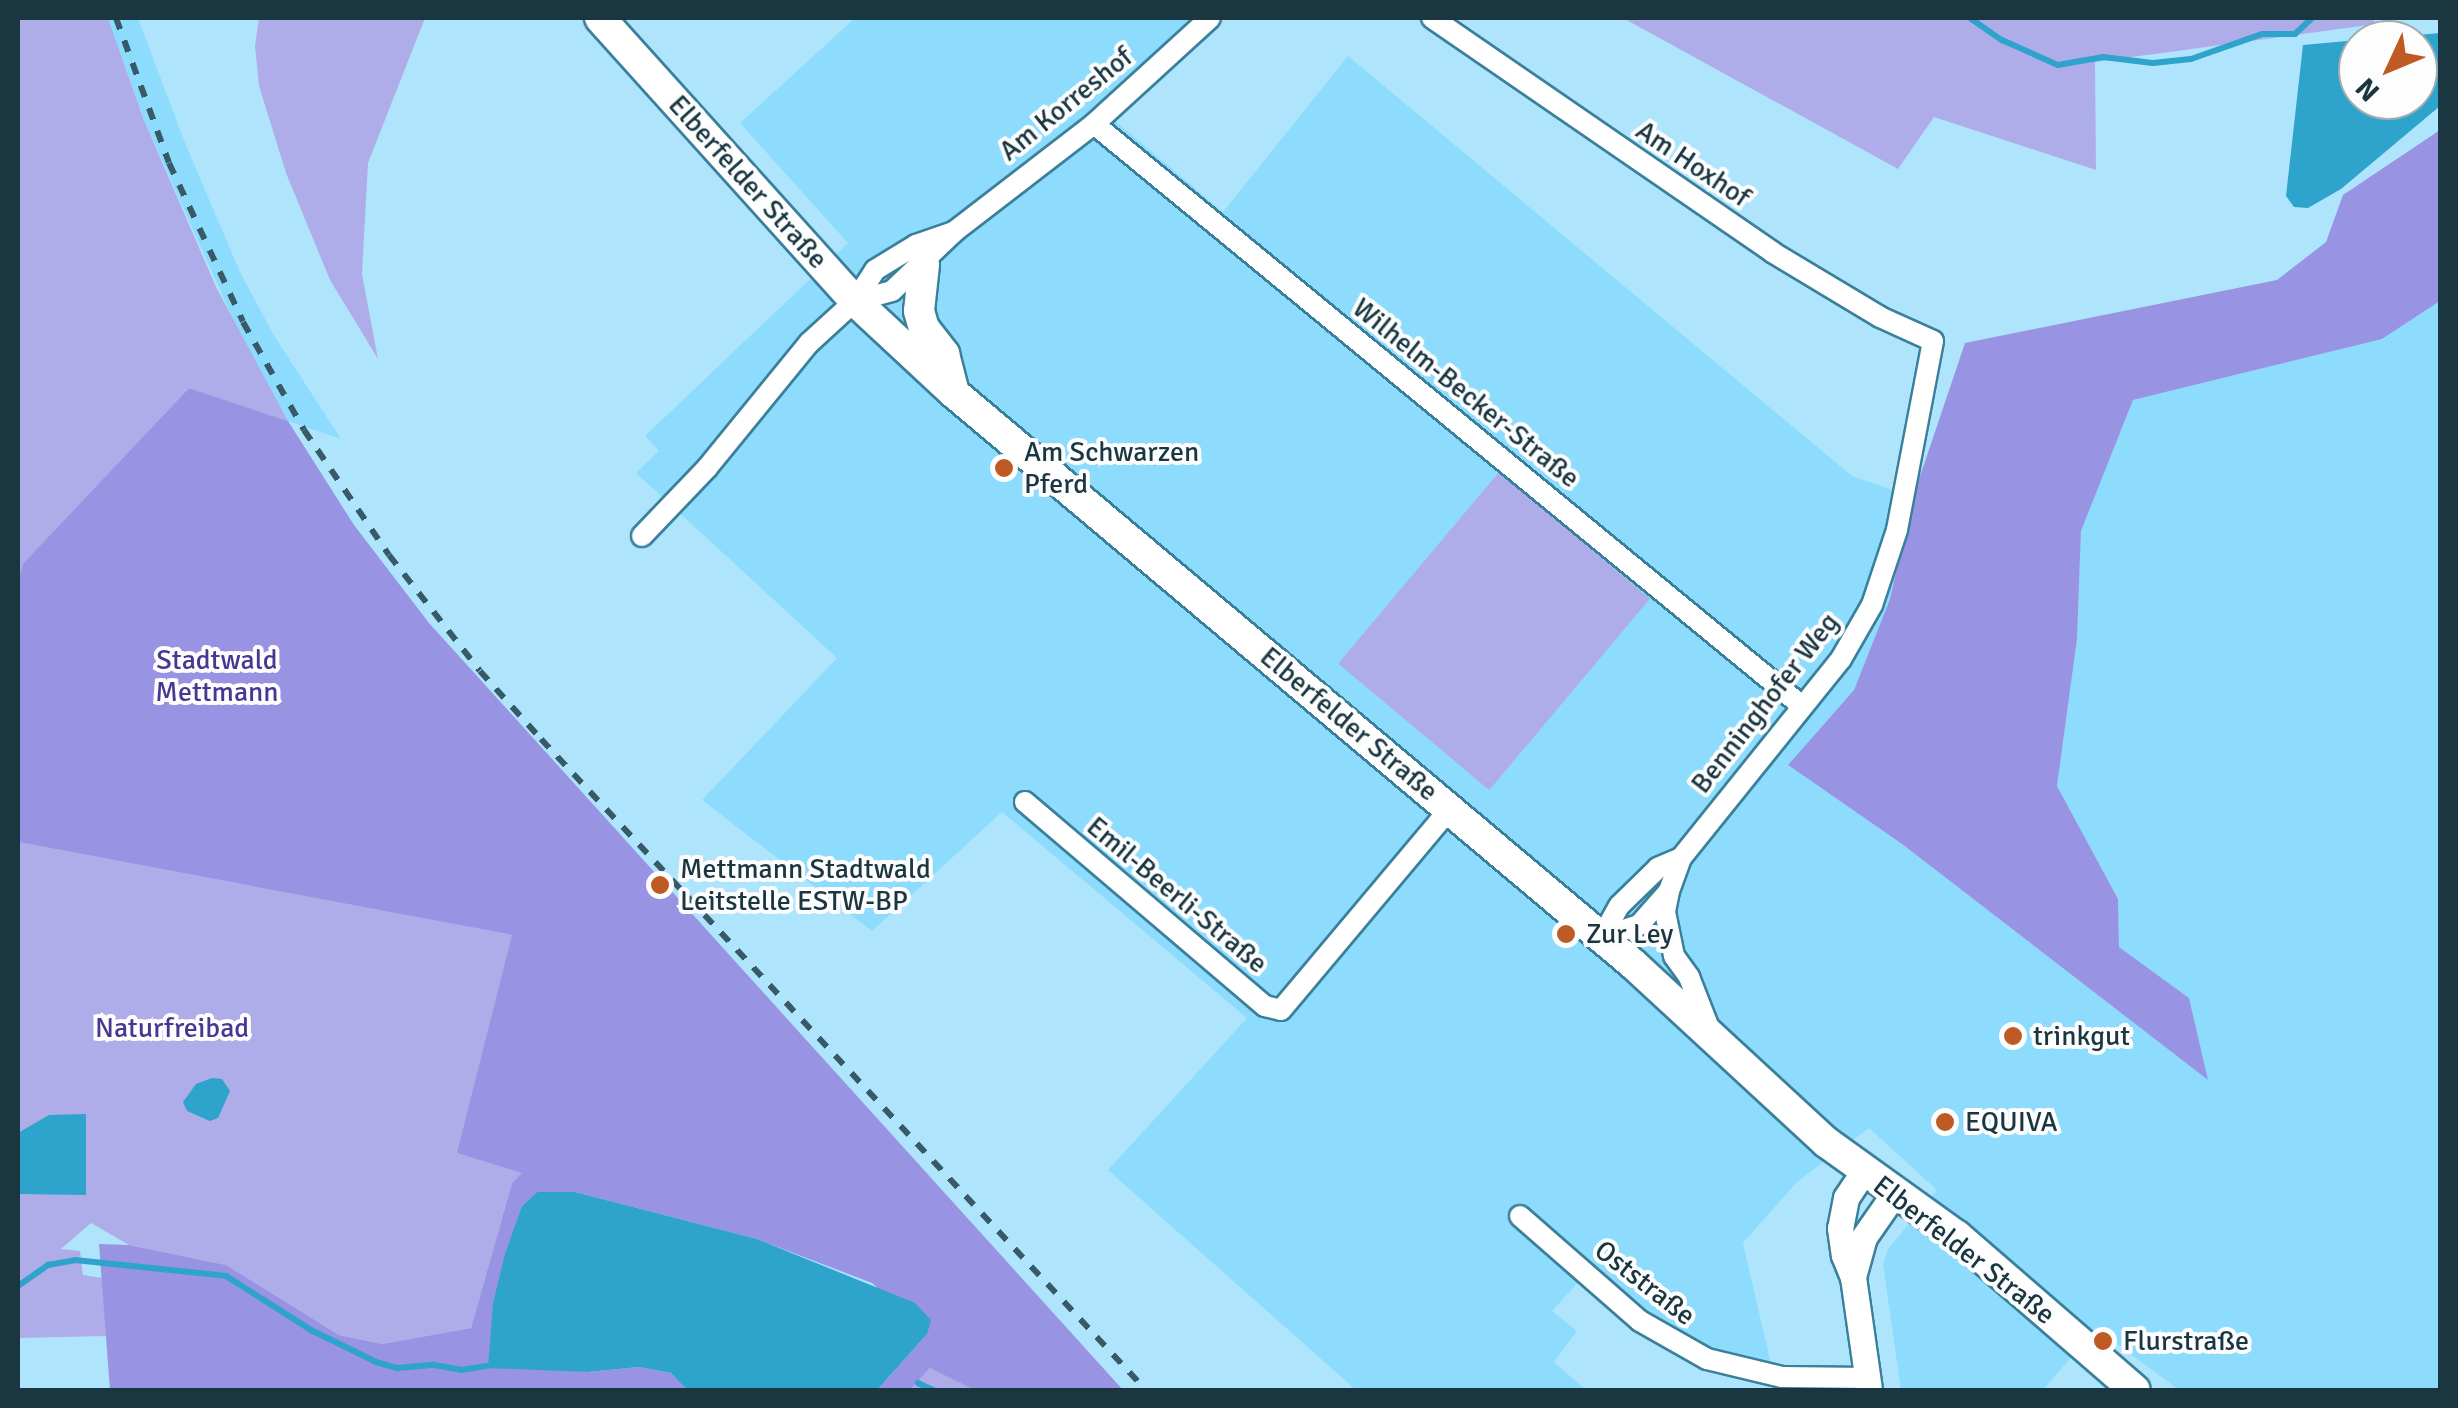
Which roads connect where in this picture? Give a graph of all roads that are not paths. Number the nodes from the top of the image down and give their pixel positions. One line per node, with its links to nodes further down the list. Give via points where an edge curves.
1 (600, 18): 7 (main road, Elberfelder Straße)
2 (1210, 18): 4 (street, Am Korreshof)
3 (1432, 18): 8 (street, Am Hoxhof, via 1772,252)
4 (1094, 124): 5 (street, Am Korreshof); 11 (street, Wilhelm-Becker-Straße)
5 (955, 231): 6 (street, Am Korreshof); 7 (street, Am Korreshof, via 875,270)
6 (924, 265): 7 (street, Am Korreshof, via 892,290); 9 (main road, via 919,311 944,354)
7 (855, 301): 9 (main road, Elberfelder Straße); 10 (street, via 809,343)
8 (1933, 341): 11 (street, Benninghofer Weg, via 1898,530 1872,604 1841,659)
9 (954, 393): 13 (main road, Elberfelder Straße)
10 (642, 536)
11 (1802, 706): 14 (street, Benninghofer Weg)
12 (1025, 802): 13 (street, Emil-Beerli-Straße, via 1265,1006 1281,1010)
13 (1449, 810): 16 (main road, Elberfelder Straße)
14 (1681, 858): 15 (street, Benninghofer Weg); 16 (street, Benninghofer Weg, via 1658,868 1619,906)
15 (1670, 891): 16 (street, Benninghofer Weg, via 1639,925); 17 (street, Benninghofer Weg, via 1665,912 1674,956)
16 (1602, 937): 17 (main road, Elberfelder Straße)
17 (1712, 1034): 18 (main road, Elberfelder Straße)
18 (1864, 1171): 19 (main road, Elberfelder Straße); 21 (street, via 1842,1211 1841,1242)
19 (1896, 1191): 21 (street, via 1864,1237); 23 (main road, Elberfelder Straße)
20 (1520, 1216): 22 (street, Oststraße, via 1640,1320 1707,1359 1782,1377)
21 (1853, 1277): 22 (street)
22 (1868, 1384)
23 (2135, 1390)

